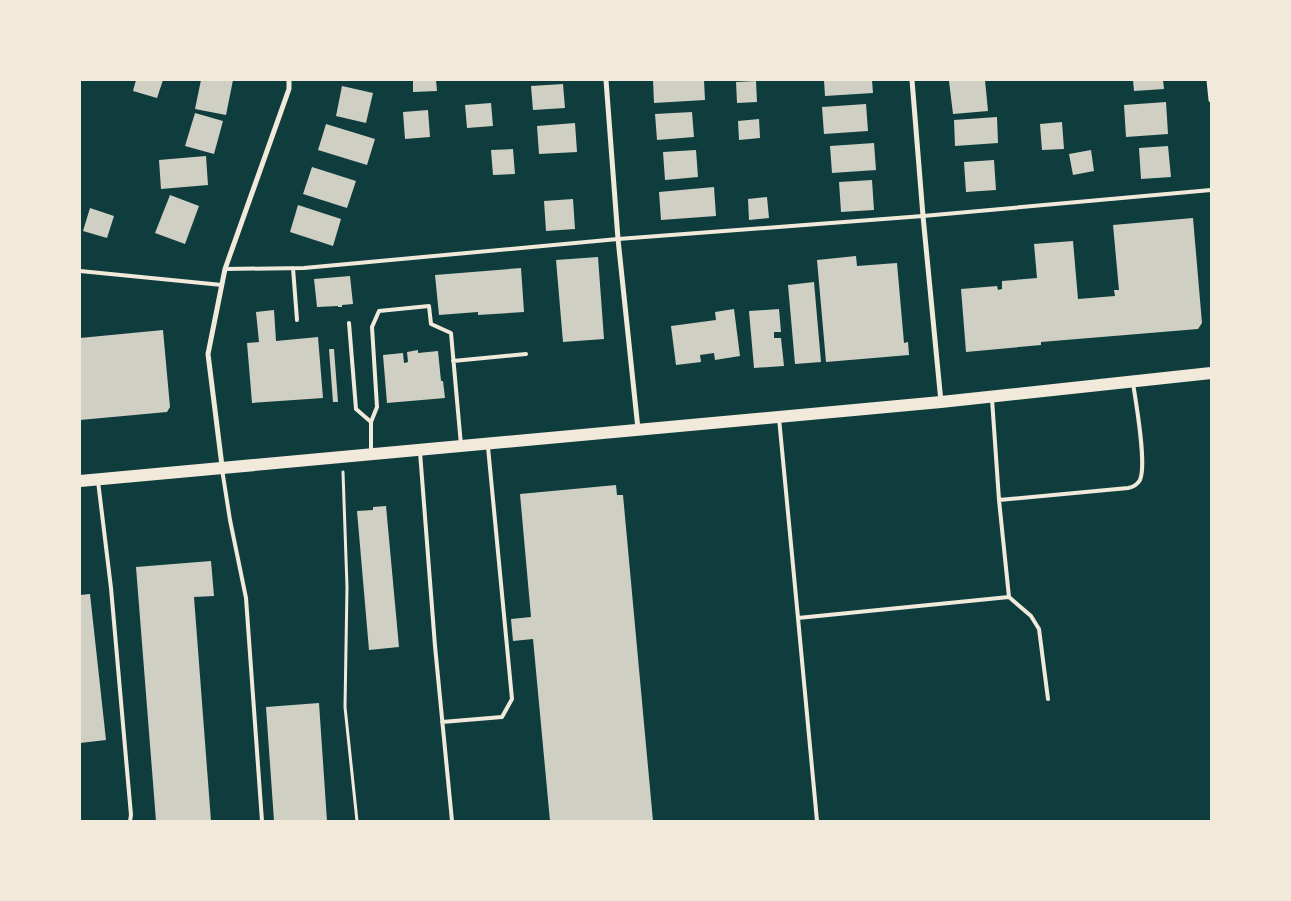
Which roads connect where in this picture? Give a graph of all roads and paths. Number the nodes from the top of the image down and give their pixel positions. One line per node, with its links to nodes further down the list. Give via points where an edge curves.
1 (289, 80): 10 (street, via 289,89)
2 (606, 80): 8 (street)
3 (912, 80): 7 (street)
4 (1209, 80): 5 (street)
5 (1211, 100)
6 (1211, 190): 7 (lane)
7 (923, 216): 8 (lane); 20 (street)
8 (618, 239): 9 (lane); 23 (street)
9 (293, 268): 10 (lane); 13 (lane)
10 (225, 269): 12 (street)
11 (80, 271): 12 (lane)
12 (222, 285): 29 (street, via 208,354)
13 (297, 320)
14 (349, 323): 22 (lane, via 356,408)
15 (526, 354): 16 (lane)
16 (454, 361): 22 (lane, via 451,333 431,324 429,306 379,311 372,327 377,407); 25 (lane)
17 (1211, 373): 18 (main road)
18 (1132, 381): 19 (main road); 32 (lane, via 1142,470 1140,481 1135,486)
19 (991, 396): 20 (main road); 32 (lane)
20 (941, 402): 21 (main road)
21 (778, 417): 23 (main road); 34 (lane)
22 (371, 422): 27 (lane)
23 (638, 430): 24 (main road)
24 (488, 444): 25 (main road); 36 (lane, via 512,699 502,717)
25 (461, 447): 26 (main road)
26 (420, 450): 27 (main road); 36 (lane)
27 (371, 454): 28 (main road)
28 (343, 456): 29 (main road); 39 (path, via 344,706)
29 (222, 467): 30 (main road); 38 (lane, via 246,598)
30 (98, 479): 31 (main road); 37 (lane, via 112,598)
31 (80, 481)
32 (999, 500): 33 (lane)
33 (1009, 597): 34 (lane); 35 (lane, via 1031,616 1039,629)
34 (798, 618): 41 (lane)
35 (1048, 699)
36 (442, 722): 40 (lane)
37 (130, 821)
38 (262, 821)
39 (357, 821)
40 (452, 821)
41 (817, 821)

